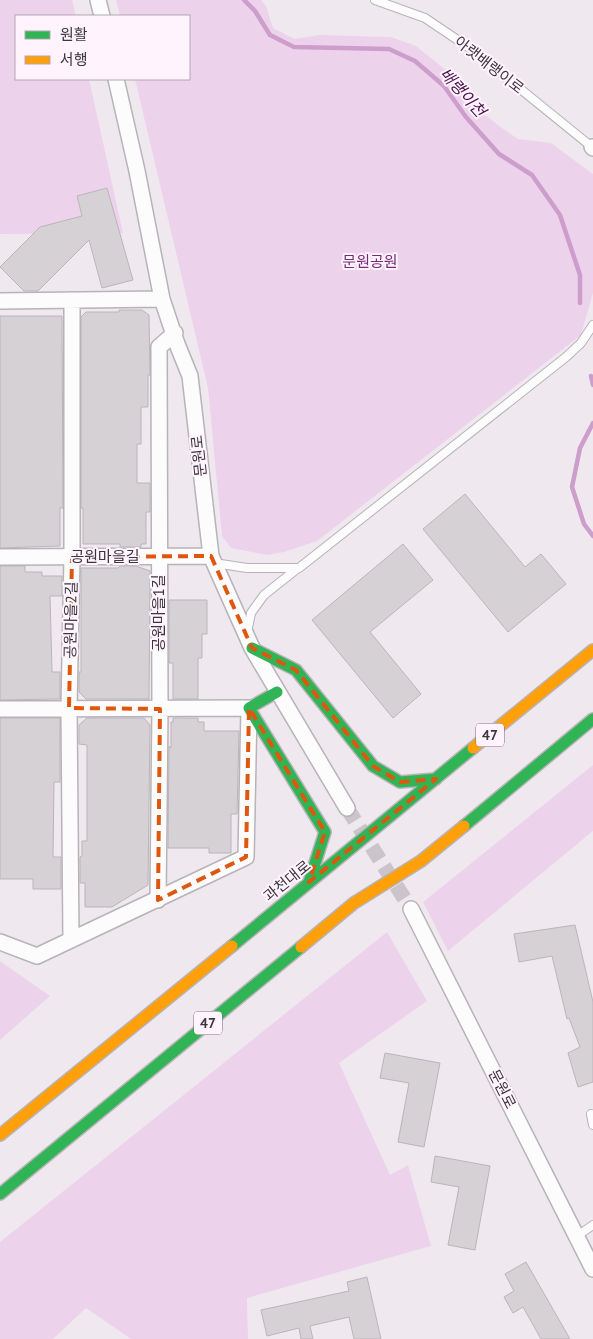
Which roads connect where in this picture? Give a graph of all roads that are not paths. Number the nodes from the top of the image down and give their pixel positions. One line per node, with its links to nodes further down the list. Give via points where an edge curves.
1 (98, 0): 3 (street)
2 (375, 0): 5 (lane, 아랫배랭이로, via 425,18 471,49)
3 (102, 15)
4 (116, 80): 6 (street, 문원로)
5 (593, 148)
6 (162, 299): 7 (street); 10 (street, 문원로)
7 (72, 300): 8 (street); 12 (street, 공원마을2길)
8 (0, 301)
9 (593, 326): 15 (lane, via 566,357)
10 (175, 333): 13 (street, 공원마을1길, via 159,347); 14 (street, 문원로, via 190,376)
11 (0, 557): 12 (street, 공원마을길)
12 (72, 557): 13 (street, 공원마을길); 19 (street, 공원마을2길)
13 (159, 557): 14 (street, 공원마을길); 22 (street, 공원마을1길)
14 (212, 560): 15 (lane, via 247,568); 16 (street, 문원로)
15 (299, 568): 16 (lane, via 264,595 251,613)
16 (249, 641): 18 (street, 문원로); 24 (highway, via 296,670 373,766 400,782)
17 (593, 650): 24 (highway, 과천대로 / 47)
18 (277, 692): 20 (highway); 25 (street, 문원로)
19 (69, 708): 21 (street); 22 (street); 29 (street, 공원마을2길)
20 (249, 708): 22 (street); 26 (highway, via 325,832); 27 (street, via 246,857)
21 (0, 709)
22 (160, 709): 27 (street, 공원마을1길)
23 (593, 719): 34 (highway, 47, via 421,860 354,903)
24 (436, 779): 26 (highway, 과천대로 / 47)
25 (347, 808)
26 (309, 882): 33 (highway, 과천대로 / 47)
27 (158, 900): 29 (street)
28 (411, 909): 36 (street, 문원로)
29 (71, 940): 30 (street, via 37,956)
30 (0, 942)
31 (591, 1114): 32 (lane)
32 (593, 1125)
33 (0, 1135)
34 (0, 1194)
35 (593, 1225): 36 (lane)
36 (577, 1236): 37 (street, 문원로)
37 (593, 1269)

